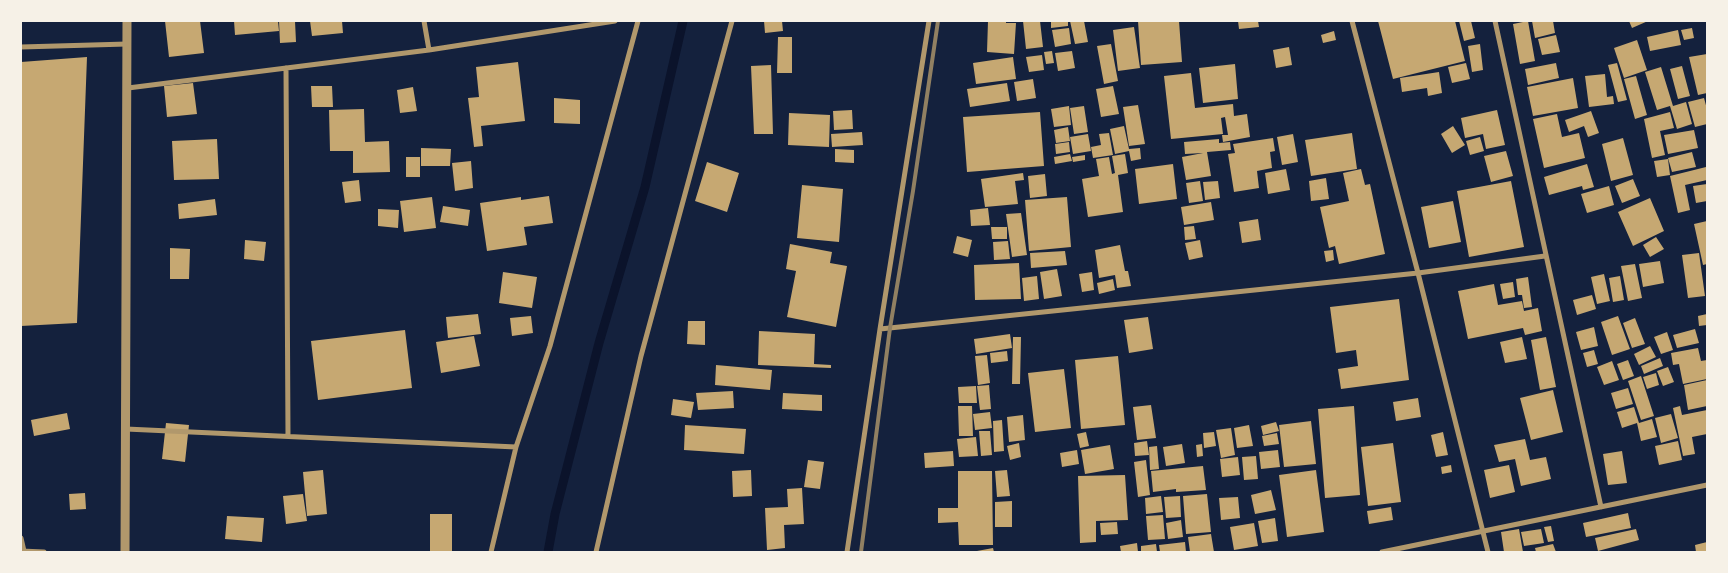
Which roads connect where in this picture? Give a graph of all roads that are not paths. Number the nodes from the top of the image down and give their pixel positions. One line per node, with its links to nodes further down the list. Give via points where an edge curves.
1 (127, 21): 9 (street)
2 (424, 21): 11 (street)
3 (615, 21): 11 (street)
4 (638, 21): 19 (street, via 550,346)
5 (732, 21): 28 (street, via 642,356)
6 (929, 21): 16 (street)
7 (1352, 21): 15 (street)
8 (1495, 21): 14 (street)
9 (127, 44): 10 (street); 13 (street)
10 (21, 47)
11 (429, 50): 12 (street)
12 (286, 68): 13 (street); 18 (street)
13 (128, 88): 17 (street)
14 (1545, 256): 15 (street); 21 (street)
15 (1418, 273): 16 (street); 22 (street)
16 (880, 329): 29 (street)
17 (126, 428): 18 (street); 26 (street)
18 (288, 436): 19 (street)
19 (516, 447): 27 (street)
20 (1707, 485): 21 (street)
21 (1600, 507): 22 (street)
22 (1483, 530): 30 (street); 31 (street)
23 (21, 538): 24 (street)
24 (23, 551): 25 (street)
25 (44, 552)
26 (125, 552)
27 (492, 552)
28 (596, 552)
29 (847, 552)
30 (1382, 552)
31 (1488, 552)

